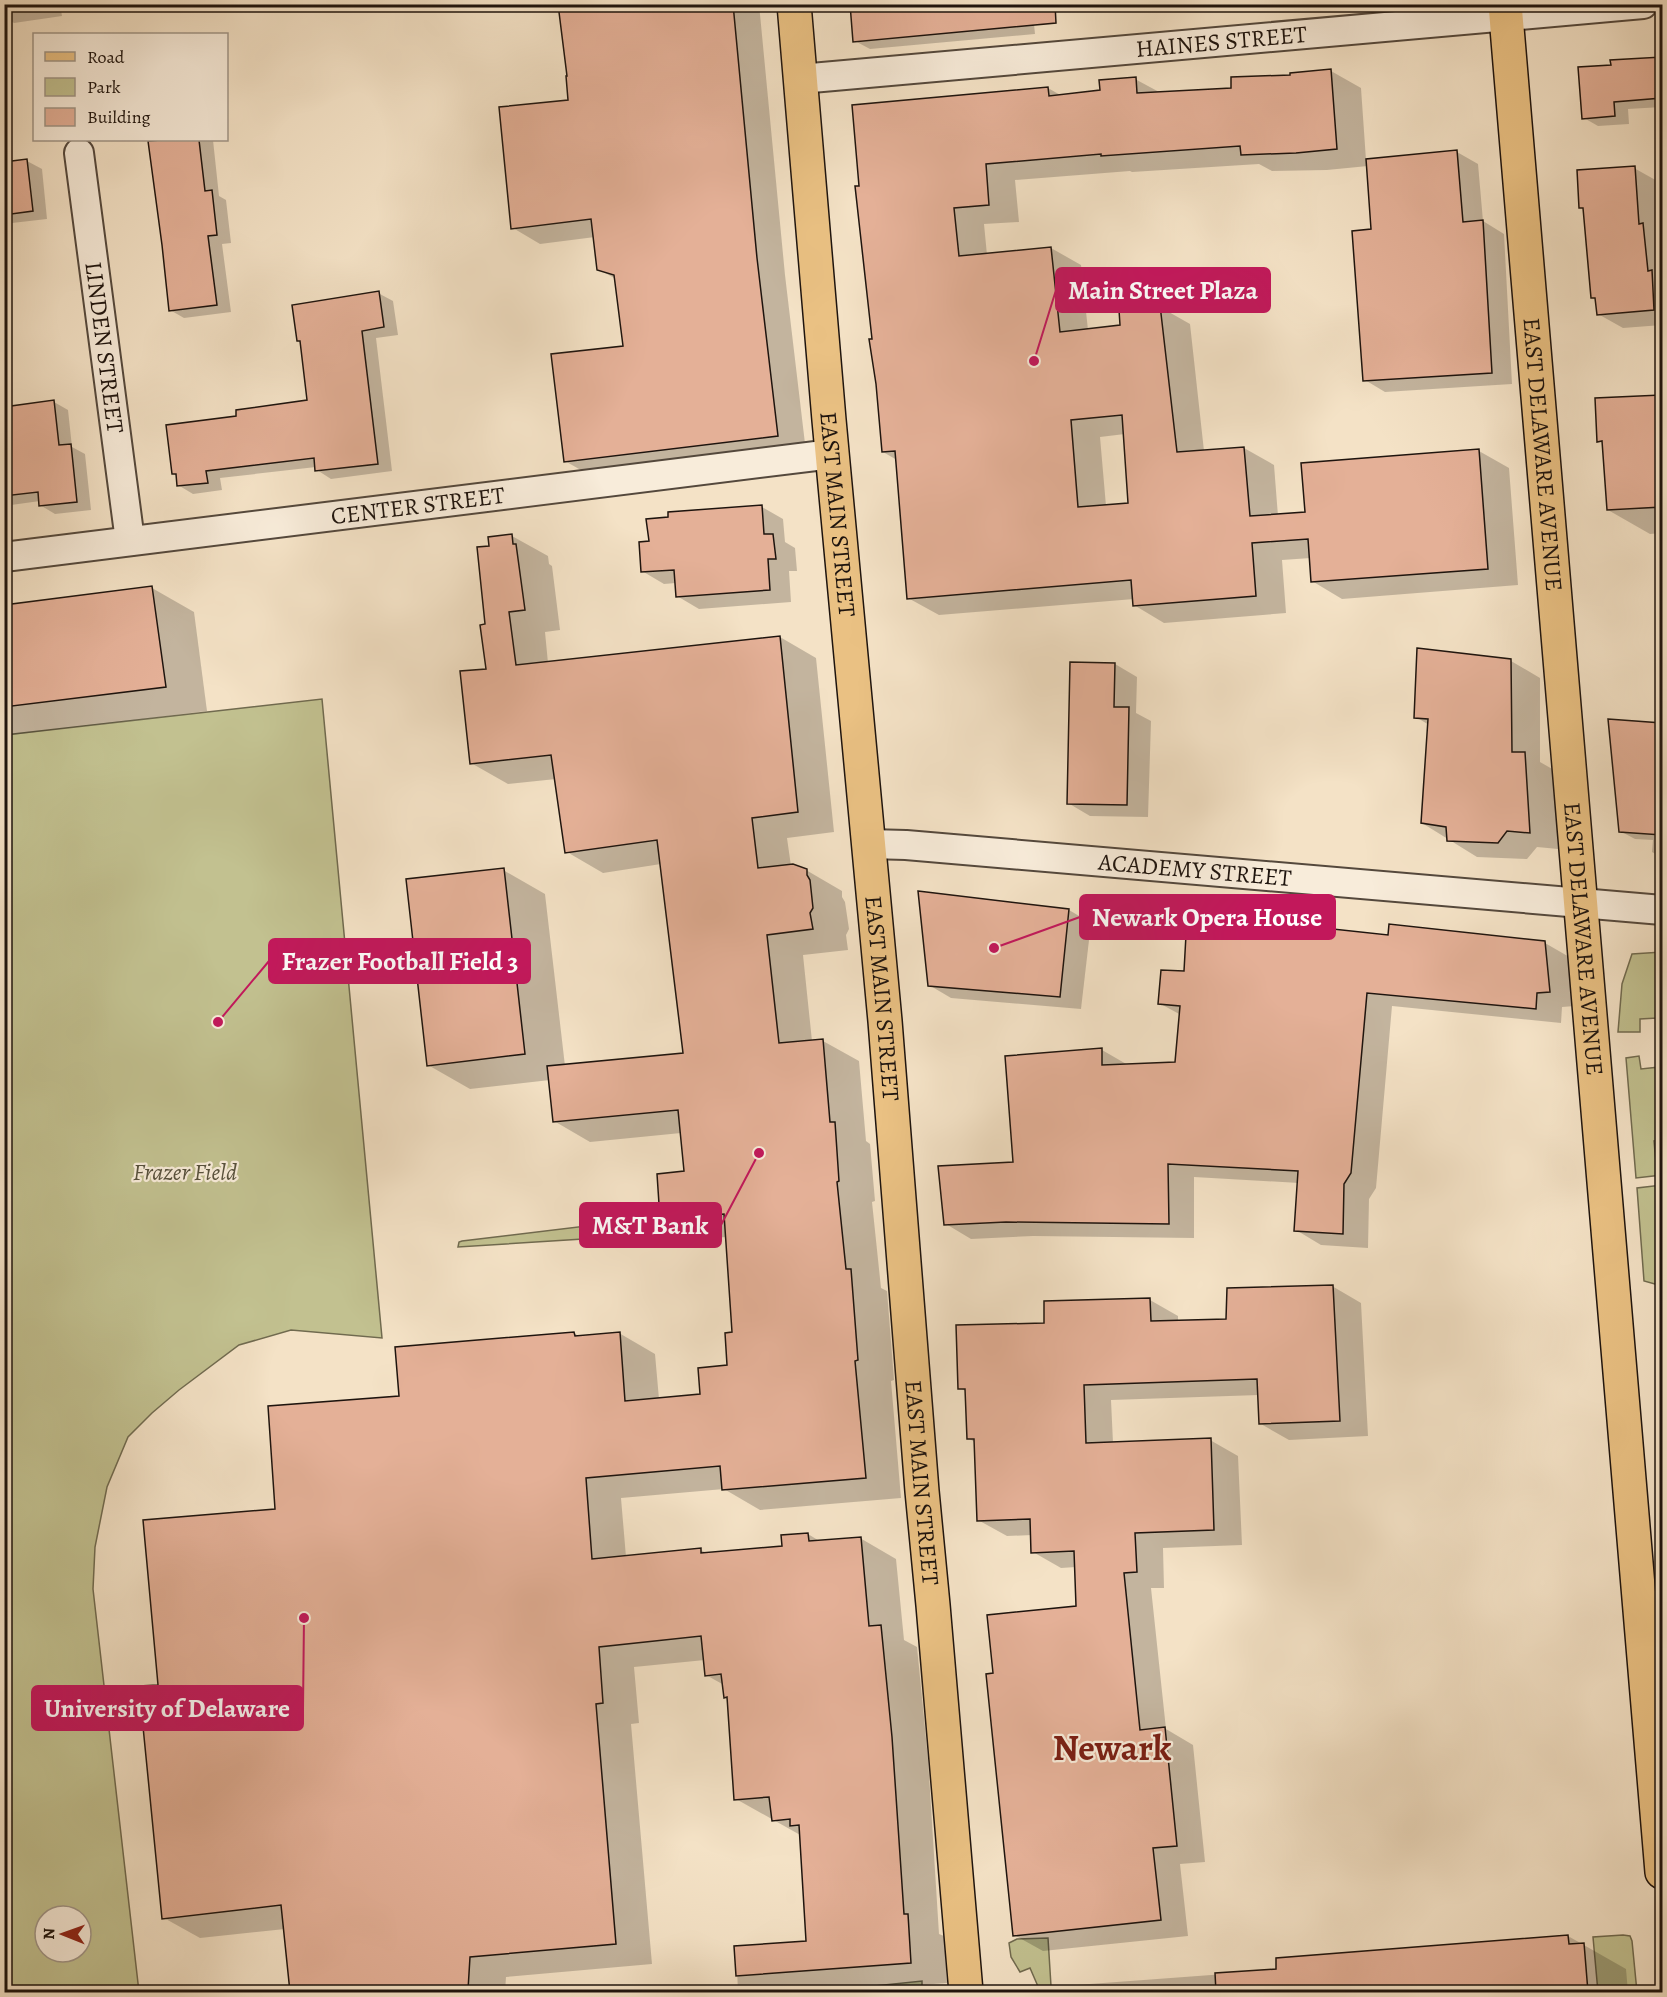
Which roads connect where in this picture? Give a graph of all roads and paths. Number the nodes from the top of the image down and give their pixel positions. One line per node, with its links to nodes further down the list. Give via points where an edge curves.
1 (794, 4): 4 (main road, EAST MAIN STREET)
2 (1643, 4): 3 (street, HAINES STREET)
3 (1505, 10): 4 (street, HAINES STREET); 10 (main road, EAST DELAWARE AVENUE)
4 (800, 79): 6 (main road, EAST MAIN STREET)
5 (79, 153): 7 (street, LINDEN STREET)
6 (832, 454): 7 (street, CENTER STREET); 9 (main road, EAST MAIN STREET)
7 (130, 541): 8 (street, CENTER STREET)
8 (4, 557)
9 (869, 844): 10 (street, ACADEMY STREET); 13 (main road, EAST MAIN STREET)
10 (1581, 903): 11 (street, ACADEMY STREET); 12 (main road, EAST DELAWARE AVENUE)
11 (1662, 910)
12 (1662, 1872)
13 (966, 1992)

